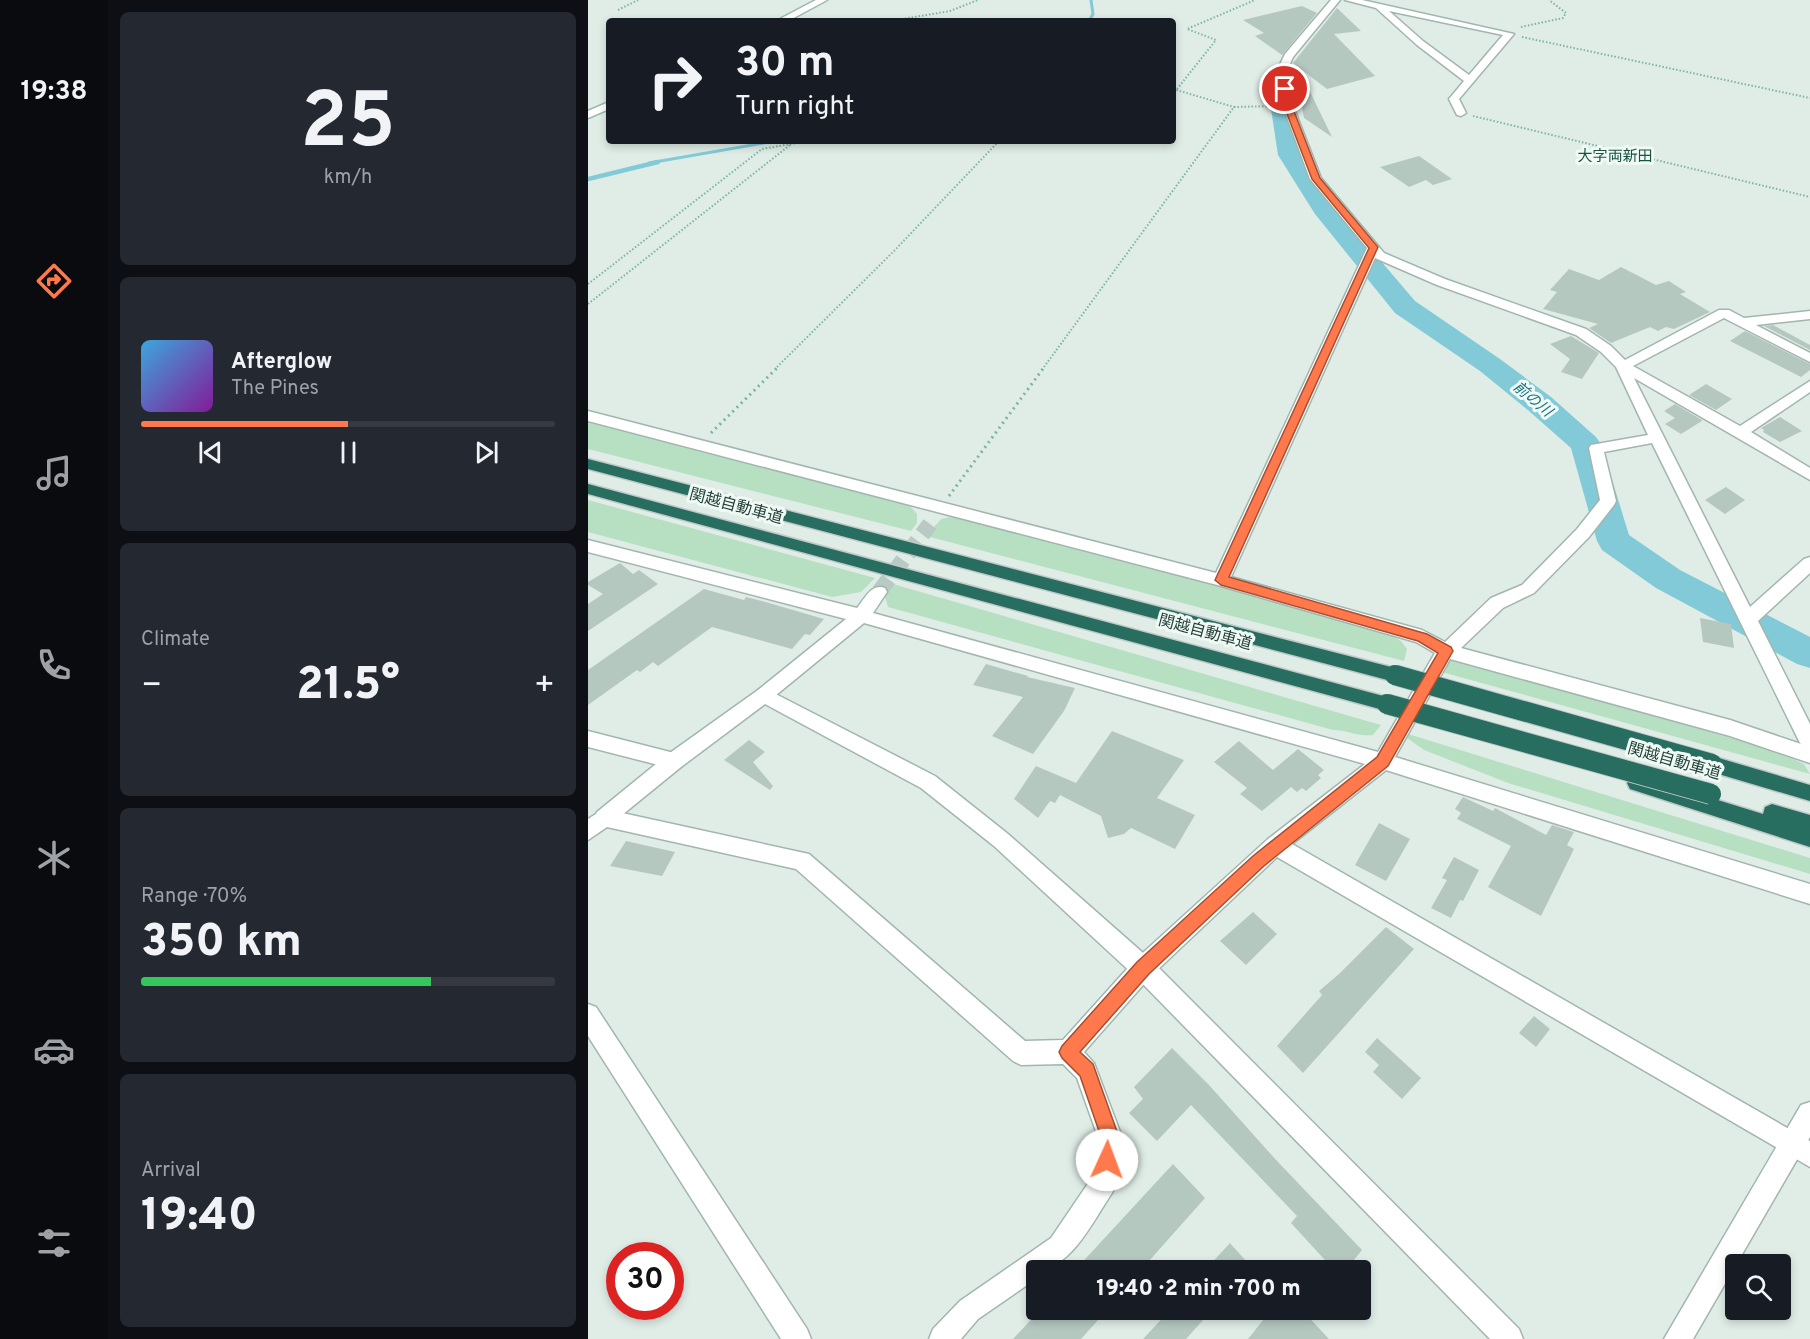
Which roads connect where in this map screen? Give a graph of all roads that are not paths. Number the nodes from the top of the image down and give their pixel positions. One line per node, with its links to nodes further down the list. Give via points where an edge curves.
1 (823, 0): 5 (street)
2 (1336, 0): 10 (street, via 1288,56 1282,71 1288,106 1316,179)
3 (1348, 0): 4 (street)
4 (1378, 6): 6 (street); 6 (street, via 1509,34)
5 (787, 18)
6 (1470, 80): 8 (street, via 1454,99)
7 (606, 106): 9 (street)
8 (1461, 113)
9 (588, 115)
10 (1374, 247): 14 (street, via 1380,256 1441,282 1581,332); 24 (street)
11 (1810, 315): 12 (street)
12 (1741, 322): 13 (street); 14 (street, via 1724,314)
13 (1810, 358)
14 (1623, 366): 17 (street); 18 (street)
15 (1810, 385): 17 (street)
16 (588, 416): 24 (street)
17 (1741, 432): 20 (street)
18 (1656, 438): 27 (street); 28 (street, via 1596,448 1608,501 1583,533 1528,589 1497,603)
19 (588, 464): 35 (highway, 関越自動車道, bridge, via 1395,675)
20 (1810, 475)
21 (588, 489): 36 (highway, 関越自動車道, bridge, via 1460,724)
22 (588, 546): 26 (street)
23 (1810, 563): 27 (street)
24 (1221, 580): 28 (street, via 1422,637)
25 (879, 592): 26 (street)
26 (861, 616): 29 (street); 33 (street)
27 (1749, 619): 31 (street)
28 (1446, 651): 32 (street, via 1730,728); 33 (street)
29 (764, 695): 34 (street); 42 (street, via 928,782 1001,840)
30 (588, 739): 34 (street)
31 (1810, 742)
32 (1810, 755)
33 (1383, 761): 40 (street); 41 (street)
34 (674, 762): 37 (street)
35 (1810, 793)
36 (1710, 800): 38 (highway, 関越自動車道); 39 (highway)
37 (596, 824): 44 (street, via 802,861 1021,1053)
38 (1810, 825)
39 (1810, 838)
40 (1275, 845): 42 (street); 46 (street)
41 (1810, 894)
42 (1143, 968): 44 (street); 49 (street)
43 (588, 1015): 47 (street)
44 (1068, 1052): 48 (street, via 1086,1071 1110,1137 1103,1184 1060,1247 969,1310)
45 (1810, 1114): 46 (street)
46 (1801, 1149): 50 (street)
47 (797, 1339)
48 (943, 1339)
49 (1509, 1339)
50 (1678, 1339)

